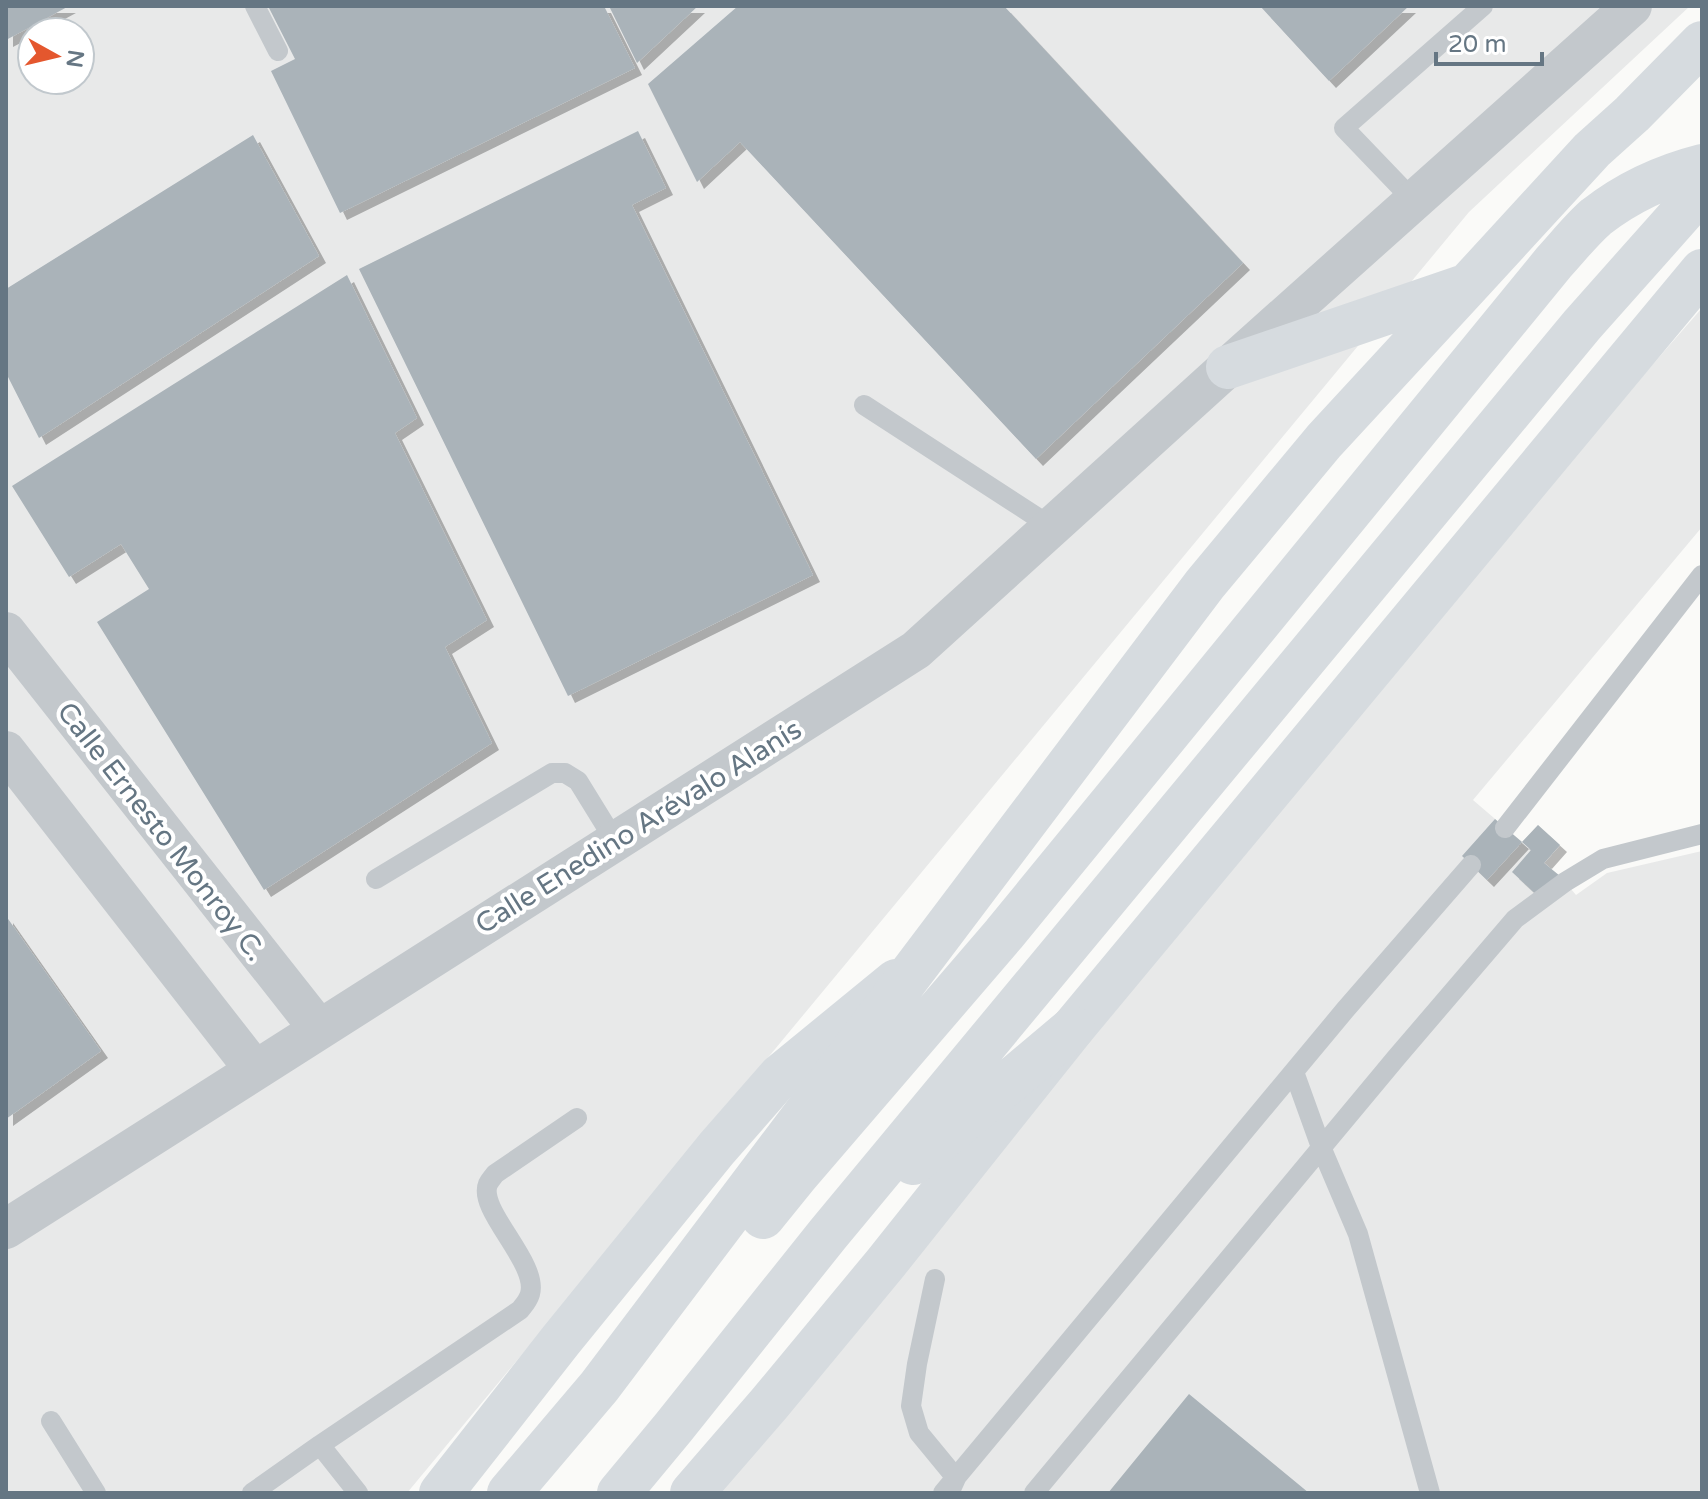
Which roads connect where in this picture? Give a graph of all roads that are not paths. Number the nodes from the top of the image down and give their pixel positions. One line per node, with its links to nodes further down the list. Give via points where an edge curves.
1 (255, 6): 5 (lane)
2 (1483, 6): 8 (lane, via 1344,128)
3 (1632, 6): 8 (street, Calle Enedino Arévalo Alanís)
4 (1702, 43): 10 (main road, via 1592,150)
5 (278, 51)
6 (1702, 166): 32 (main road, via 1639,189 1595,219 1554,262 665,1339 635,1366)
7 (1702, 190): 30 (main road, via 1582,325)
8 (1414, 201): 11 (street, Calle Enedino Arévalo Alanís)
9 (1702, 271): 23 (main road)
10 (1468, 285): 11 (main road); 22 (main road, via 1324,441 1205,584)
11 (1228, 367): 13 (street, Calle Enedino Arévalo Alanís)
12 (864, 405): 13 (lane)
13 (1052, 527): 19 (street, Calle Enedino Arévalo Alanís, via 916,650)
14 (1702, 575): 17 (lane)
15 (6, 632): 24 (street, Calle Ernesto Monroy C.)
16 (6, 751): 25 (street)
17 (1505, 828)
18 (1702, 834): 28 (lane, via 1603,859 1531,906 1498,936)
19 (615, 841): 21 (lane, via 578,781 552,773); 24 (street, Calle Enedino Arévalo Alanís)
20 (1471, 865): 26 (lane)
21 (376, 879)
22 (922, 959): 32 (main road); 39 (main road, via 780,1076)
23 (1073, 1028): 30 (main road); 42 (main road, via 876,1276)
24 (319, 1029): 25 (street, Calle Enedino Arévalo Alanís)
25 (254, 1069): 29 (street, Calle Enedino Arévalo Alanís)
26 (1294, 1072): 28 (lane); 35 (lane)
27 (577, 1118): 34 (lane, via 488,1184 492,1209 531,1281 528,1301)
28 (1321, 1147): 43 (lane); 44 (lane, via 1358,1234)
29 (6, 1229)
30 (828, 1234): 41 (main road)
31 (935, 1279): 35 (lane, via 911,1406 919,1433)
32 (599, 1387): 40 (main road)
33 (51, 1421): 36 (lane)
34 (320, 1445): 37 (lane); 38 (lane)
35 (950, 1488)
36 (96, 1493)
37 (252, 1493)
38 (358, 1493)
39 (441, 1493)
40 (509, 1493)
41 (619, 1493)
42 (692, 1493)
43 (1034, 1493)
44 (1430, 1493)

